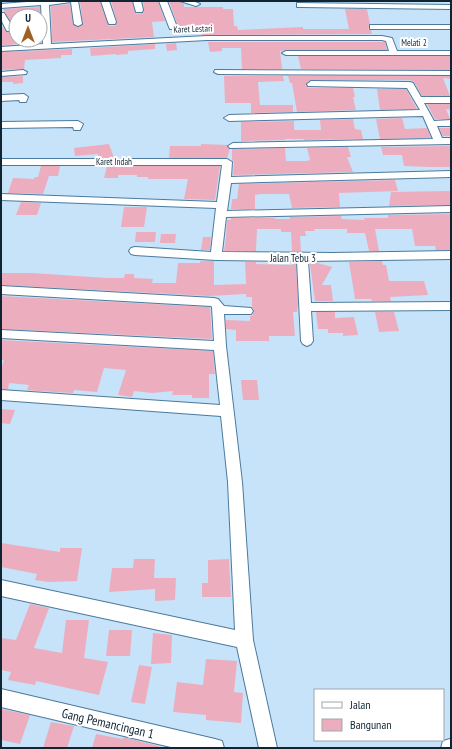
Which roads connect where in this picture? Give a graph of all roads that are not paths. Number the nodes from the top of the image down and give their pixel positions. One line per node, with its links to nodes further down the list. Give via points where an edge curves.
1 (68, 1): 7 (street)
2 (74, 1): 17 (street)
3 (105, 1): 16 (street)
4 (137, 1): 14 (street)
5 (163, 1): 19 (street)
6 (184, 1): 8 (street)
7 (45, 3): 11 (street); 13 (street)
8 (196, 4)
9 (395, 4): 10 (street); 12 (street)
10 (300, 5)
11 (1, 6)
12 (451, 7)
13 (45, 8)
14 (139, 10)
15 (1, 15): 18 (street)
16 (112, 22)
17 (78, 24)
18 (8, 26)
19 (173, 27)
20 (373, 27): 21 (street)
21 (451, 27)
22 (387, 38): 23 (street, Karet Lestari, via 207,38); 27 (street, Melati 2)
23 (48, 47)
24 (24, 48): 25 (street, Karet Lestari)
25 (1, 49)
26 (286, 53): 27 (street)
27 (394, 53): 28 (street, Melati 2)
28 (451, 53)
29 (23, 72): 32 (street)
30 (218, 72): 31 (street)
31 (451, 72)
32 (1, 74)
33 (311, 84): 36 (street, via 410,85)
34 (1, 98): 35 (street, via 24,97)
35 (23, 100)
36 (419, 100): 37 (street); 38 (street)
37 (451, 100)
38 (426, 113): 39 (street); 42 (street)
39 (229, 118)
40 (451, 123): 42 (street)
41 (1, 124): 43 (street, via 78,124)
42 (432, 124): 44 (street)
43 (77, 128)
44 (439, 141): 45 (street); 46 (street)
45 (451, 141)
46 (233, 146)
47 (1, 162): 49 (street, Karet Indah, via 227,162)
48 (451, 174): 49 (street)
49 (226, 180): 51 (street)
50 (1, 197): 51 (street)
51 (222, 209): 52 (street); 55 (street)
52 (451, 210)
53 (135, 251): 55 (street, Jalan Tebu 3)
54 (451, 255): 56 (street, Jalan Tebu 3)
55 (216, 256): 56 (street, Jalan Tebu 3)
56 (302, 258): 59 (street)
57 (1, 290): 60 (street, via 214,302)
58 (451, 306): 59 (street)
59 (305, 307): 63 (street)
60 (219, 310): 61 (street); 64 (street)
61 (247, 311)
62 (1, 334): 64 (street)
63 (307, 341)
64 (220, 346): 66 (street)
65 (1, 395): 66 (street)
66 (228, 412): 68 (street, via 235,482)
67 (1, 588): 68 (street)
68 (244, 640): 71 (street)
69 (1, 698): 70 (street, Gang Pemancingan 1)
70 (215, 748)
71 (268, 748)

